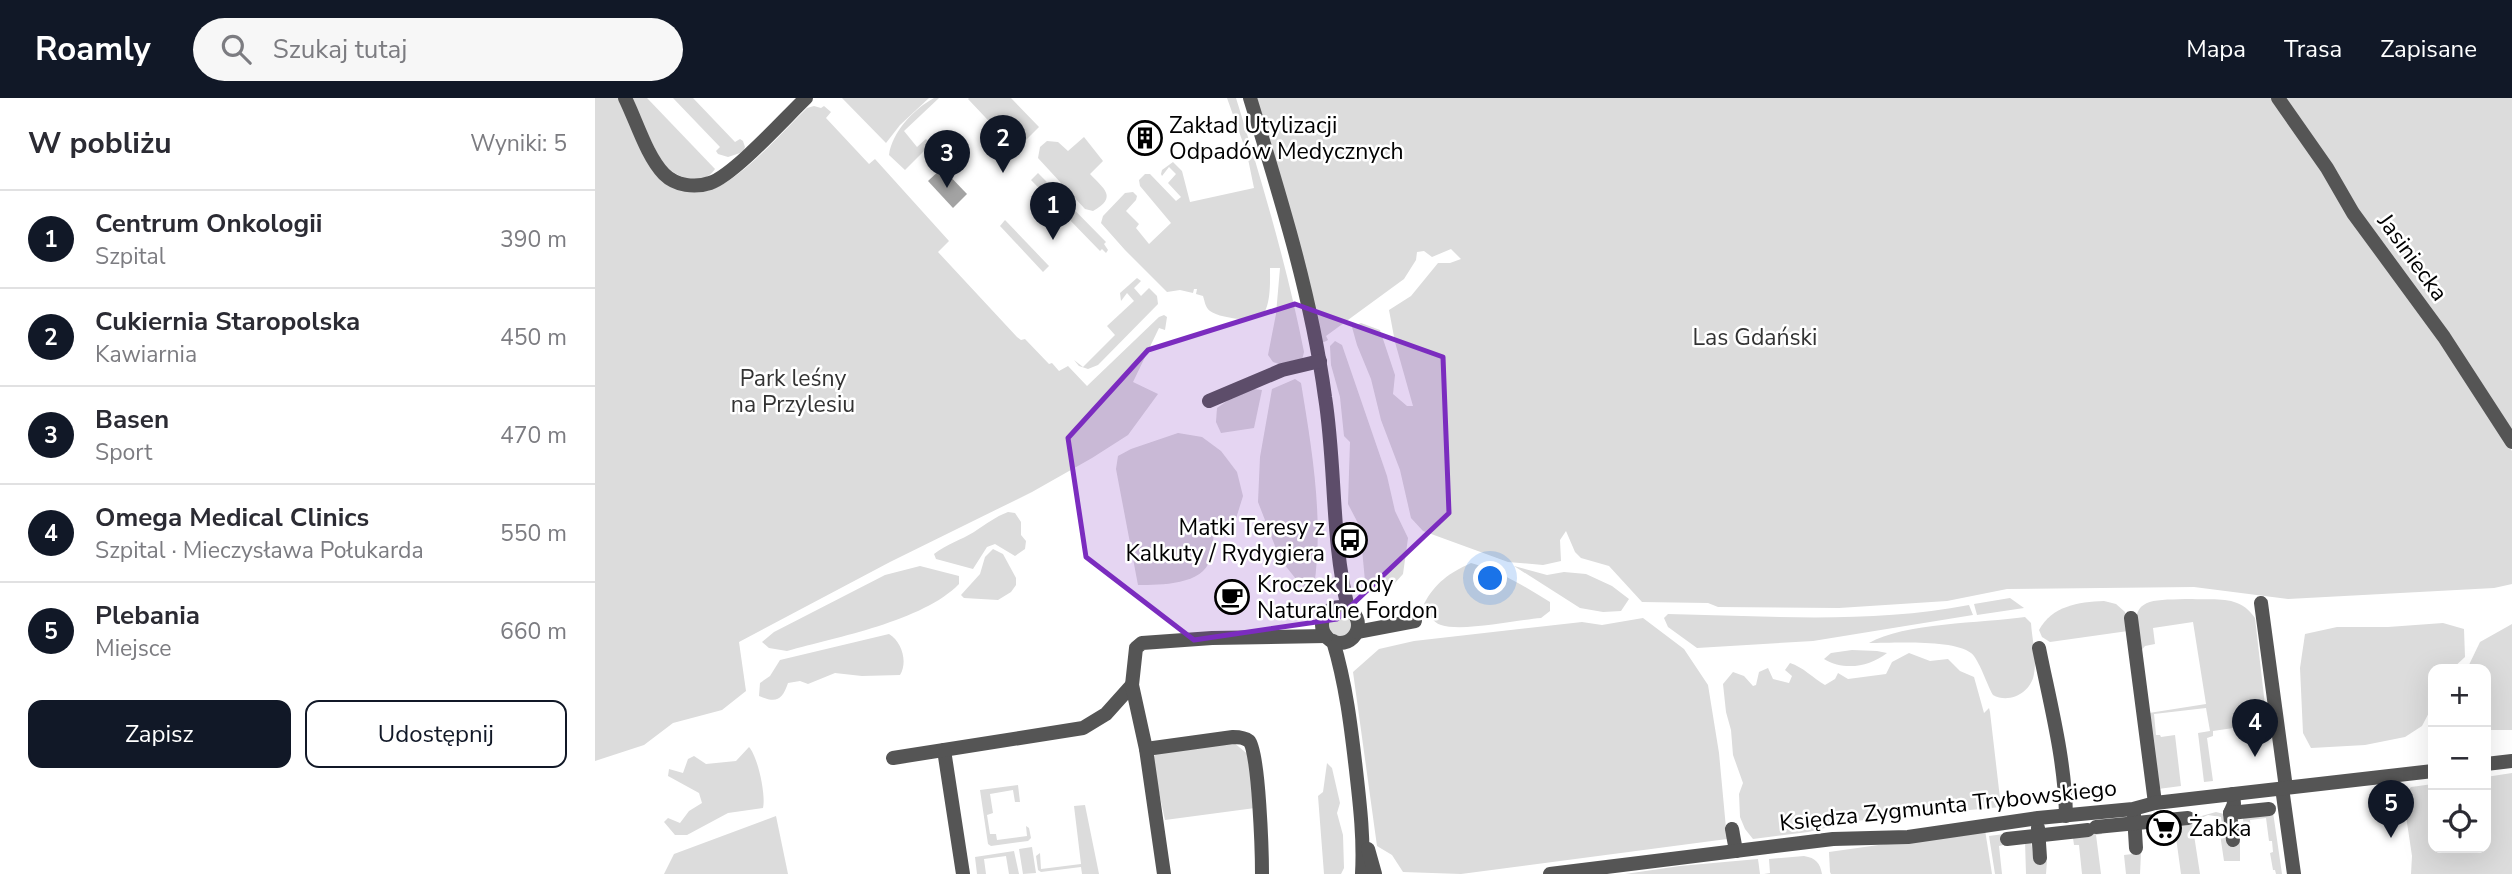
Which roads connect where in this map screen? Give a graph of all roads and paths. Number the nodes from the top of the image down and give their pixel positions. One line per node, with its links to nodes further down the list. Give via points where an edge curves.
1 (625, 98): 2 (street, via 658,167 672,180 695,186 729,172)
2 (806, 98)
3 (1250, 98): 5 (street, via 1294,246)
4 (2278, 98): 7 (street, Jasiniecka)
5 (1320, 361): 6 (street, via 1282,370); 8 (street)
6 (1209, 401)
7 (2512, 442)
8 (1339, 555): 10 (street); 11 (street)
9 (2261, 603): 23 (street)
10 (1352, 612): 11 (street, via 1338,606); 14 (street); 14 (street, via 1412,621)
11 (1327, 614): 13 (street); 14 (street, via 1322,626)
12 (2131, 618): 25 (street)
13 (1266, 636): 14 (street); 16 (street, via 1142,643 1134,654)
14 (1341, 638): 33 (street)
15 (2039, 648): 28 (street, via 2055,725)
16 (1132, 685): 17 (street); 18 (street, via 1106,714 1083,728)
17 (1146, 749): 41 (street); 42 (street, via 1233,737 1248,741 1256,778)
18 (944, 750): 19 (street); 40 (street)
19 (893, 758)
20 (2512, 761): 21 (street)
21 (2491, 763)
22 (2428, 772): 23 (street, Księdza Zygmunta Trybowskiego)
23 (2284, 792): 24 (street, Księdza Zygmunta Trybowskiego); 46 (street)
24 (2233, 794): 25 (street, Księdza Zygmunta Trybowskiego); 27 (street)
25 (2155, 803): 29 (street, Księdza Zygmunta Trybowskiego)
26 (2269, 809): 27 (street)
27 (2230, 813): 36 (street)
28 (2066, 816): 29 (street, Księdza Zygmunta Trybowskiego); 30 (street, Księdza Zygmunta Trybowskiego)
29 (2133, 816): 31 (street); 34 (street); 37 (street)
30 (2038, 818): 34 (street); 38 (street, Księdza Zygmunta Trybowskiego, via 1908,836 1833,839)
31 (2188, 818)
32 (1732, 829): 38 (street)
33 (1363, 830): 43 (street); 44 (street)
34 (2037, 836): 35 (street); 39 (street)
35 (2007, 839)
36 (2234, 840)
37 (2136, 848)
38 (1736, 851): 45 (street, Księdza Zygmunta Trybowskiego)
39 (2040, 858)
40 (963, 874)
41 (1164, 874)
42 (1262, 874)
43 (1362, 874)
44 (1375, 874)
45 (1551, 874)
46 (2294, 874)

